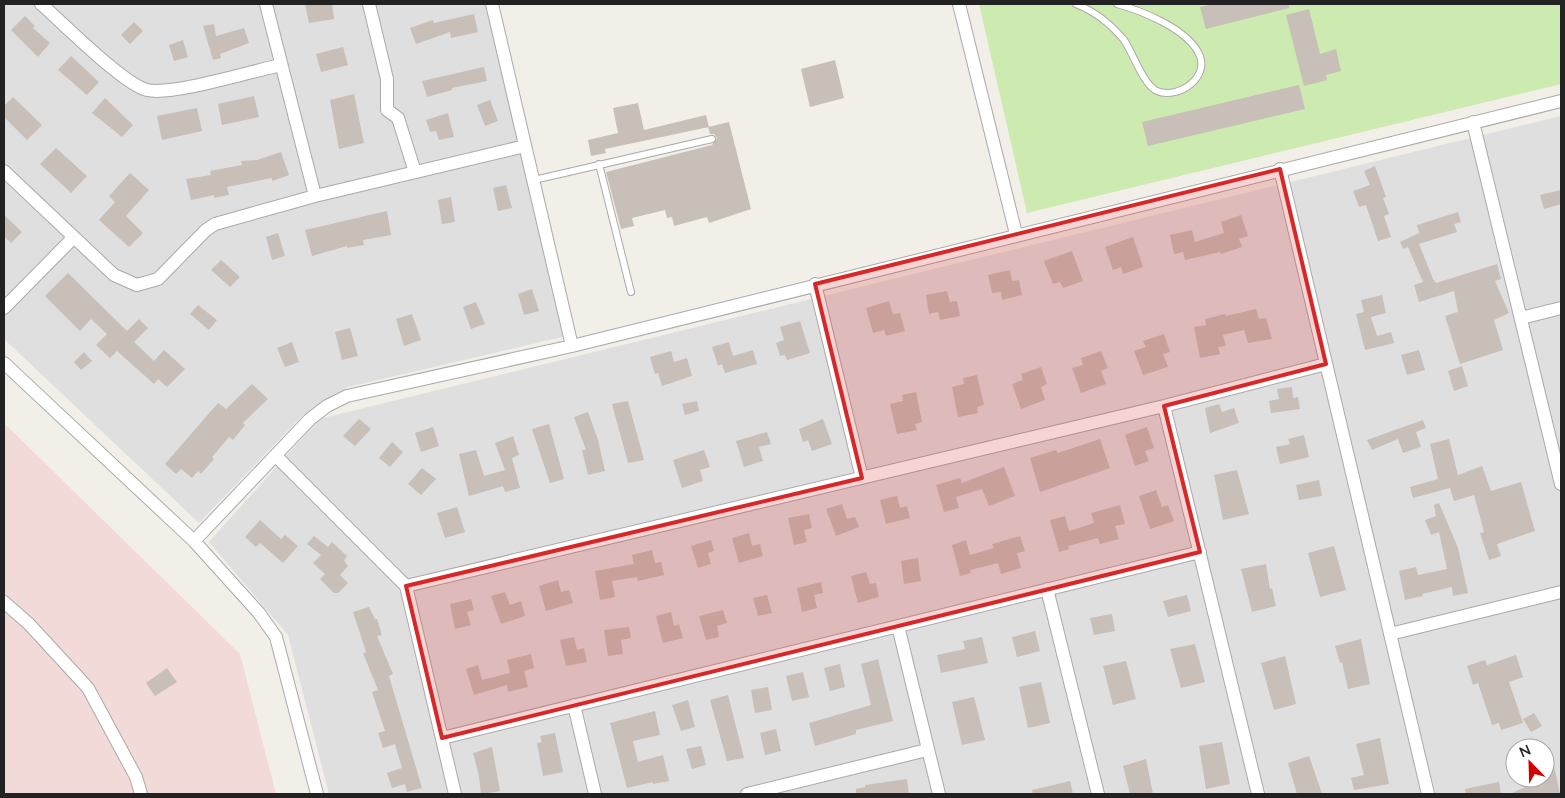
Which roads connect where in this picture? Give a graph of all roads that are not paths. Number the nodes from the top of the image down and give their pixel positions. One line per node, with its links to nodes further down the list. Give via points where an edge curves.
1 (41, 4): 8 (street, via 125,79 146,90 172,90)
2 (266, 4): 8 (street)
3 (369, 4): 16 (street, via 387,79 387,110 398,118)
4 (492, 4): 12 (street)
5 (959, 4): 19 (street)
6 (1076, 4): 7 (lane, via 1093,11 1110,24 1154,90 1180,90 1196,80 1202,63 1192,42 1155,18)
7 (1117, 4)
8 (281, 65): 18 (street)
9 (1561, 101): 10 (street)
10 (1473, 122): 14 (street); 25 (street)
11 (712, 139): 13 (lane)
12 (525, 146): 16 (street); 17 (street)
13 (599, 164): 17 (lane); 22 (lane)
14 (1280, 170): 19 (street); 28 (street)
15 (4, 172): 20 (street)
16 (415, 172): 18 (street)
17 (534, 180): 26 (street)
18 (315, 196): 20 (street, via 215,224 158,279 137,285 114,274)
19 (1016, 234): 21 (street)
20 (74, 237): 23 (street)
21 (815, 284): 26 (street); 31 (street)
22 (631, 292)
23 (4, 308)
24 (1561, 308): 25 (street)
25 (1521, 318): 32 (street)
26 (572, 346): 30 (street, via 347,396 310,419)
27 (4, 363): 33 (street)
28 (1326, 364): 29 (street); 40 (street)
29 (1164, 406): 31 (street); 34 (street)
30 (276, 456): 33 (street); 35 (street)
31 (862, 478): 35 (street)
32 (1561, 484)
33 (194, 541): 45 (street, via 276,637)
34 (1200, 552): 36 (street); 51 (street)
35 (406, 586): 42 (street)
36 (1047, 589): 39 (street); 50 (street)
37 (1561, 592): 40 (street)
38 (4, 602): 44 (street, via 29,624 88,688 136,777)
39 (898, 626): 41 (street); 43 (street)
40 (1390, 634): 52 (street)
41 (574, 706): 42 (street); 47 (street)
42 (442, 738): 46 (street)
43 (928, 750): 48 (street); 49 (street)
44 (141, 794)
45 (317, 794)
46 (455, 794)
47 (595, 794)
48 (747, 794)
49 (939, 794)
50 (1098, 794)
51 (1258, 794)
52 (1428, 794)

